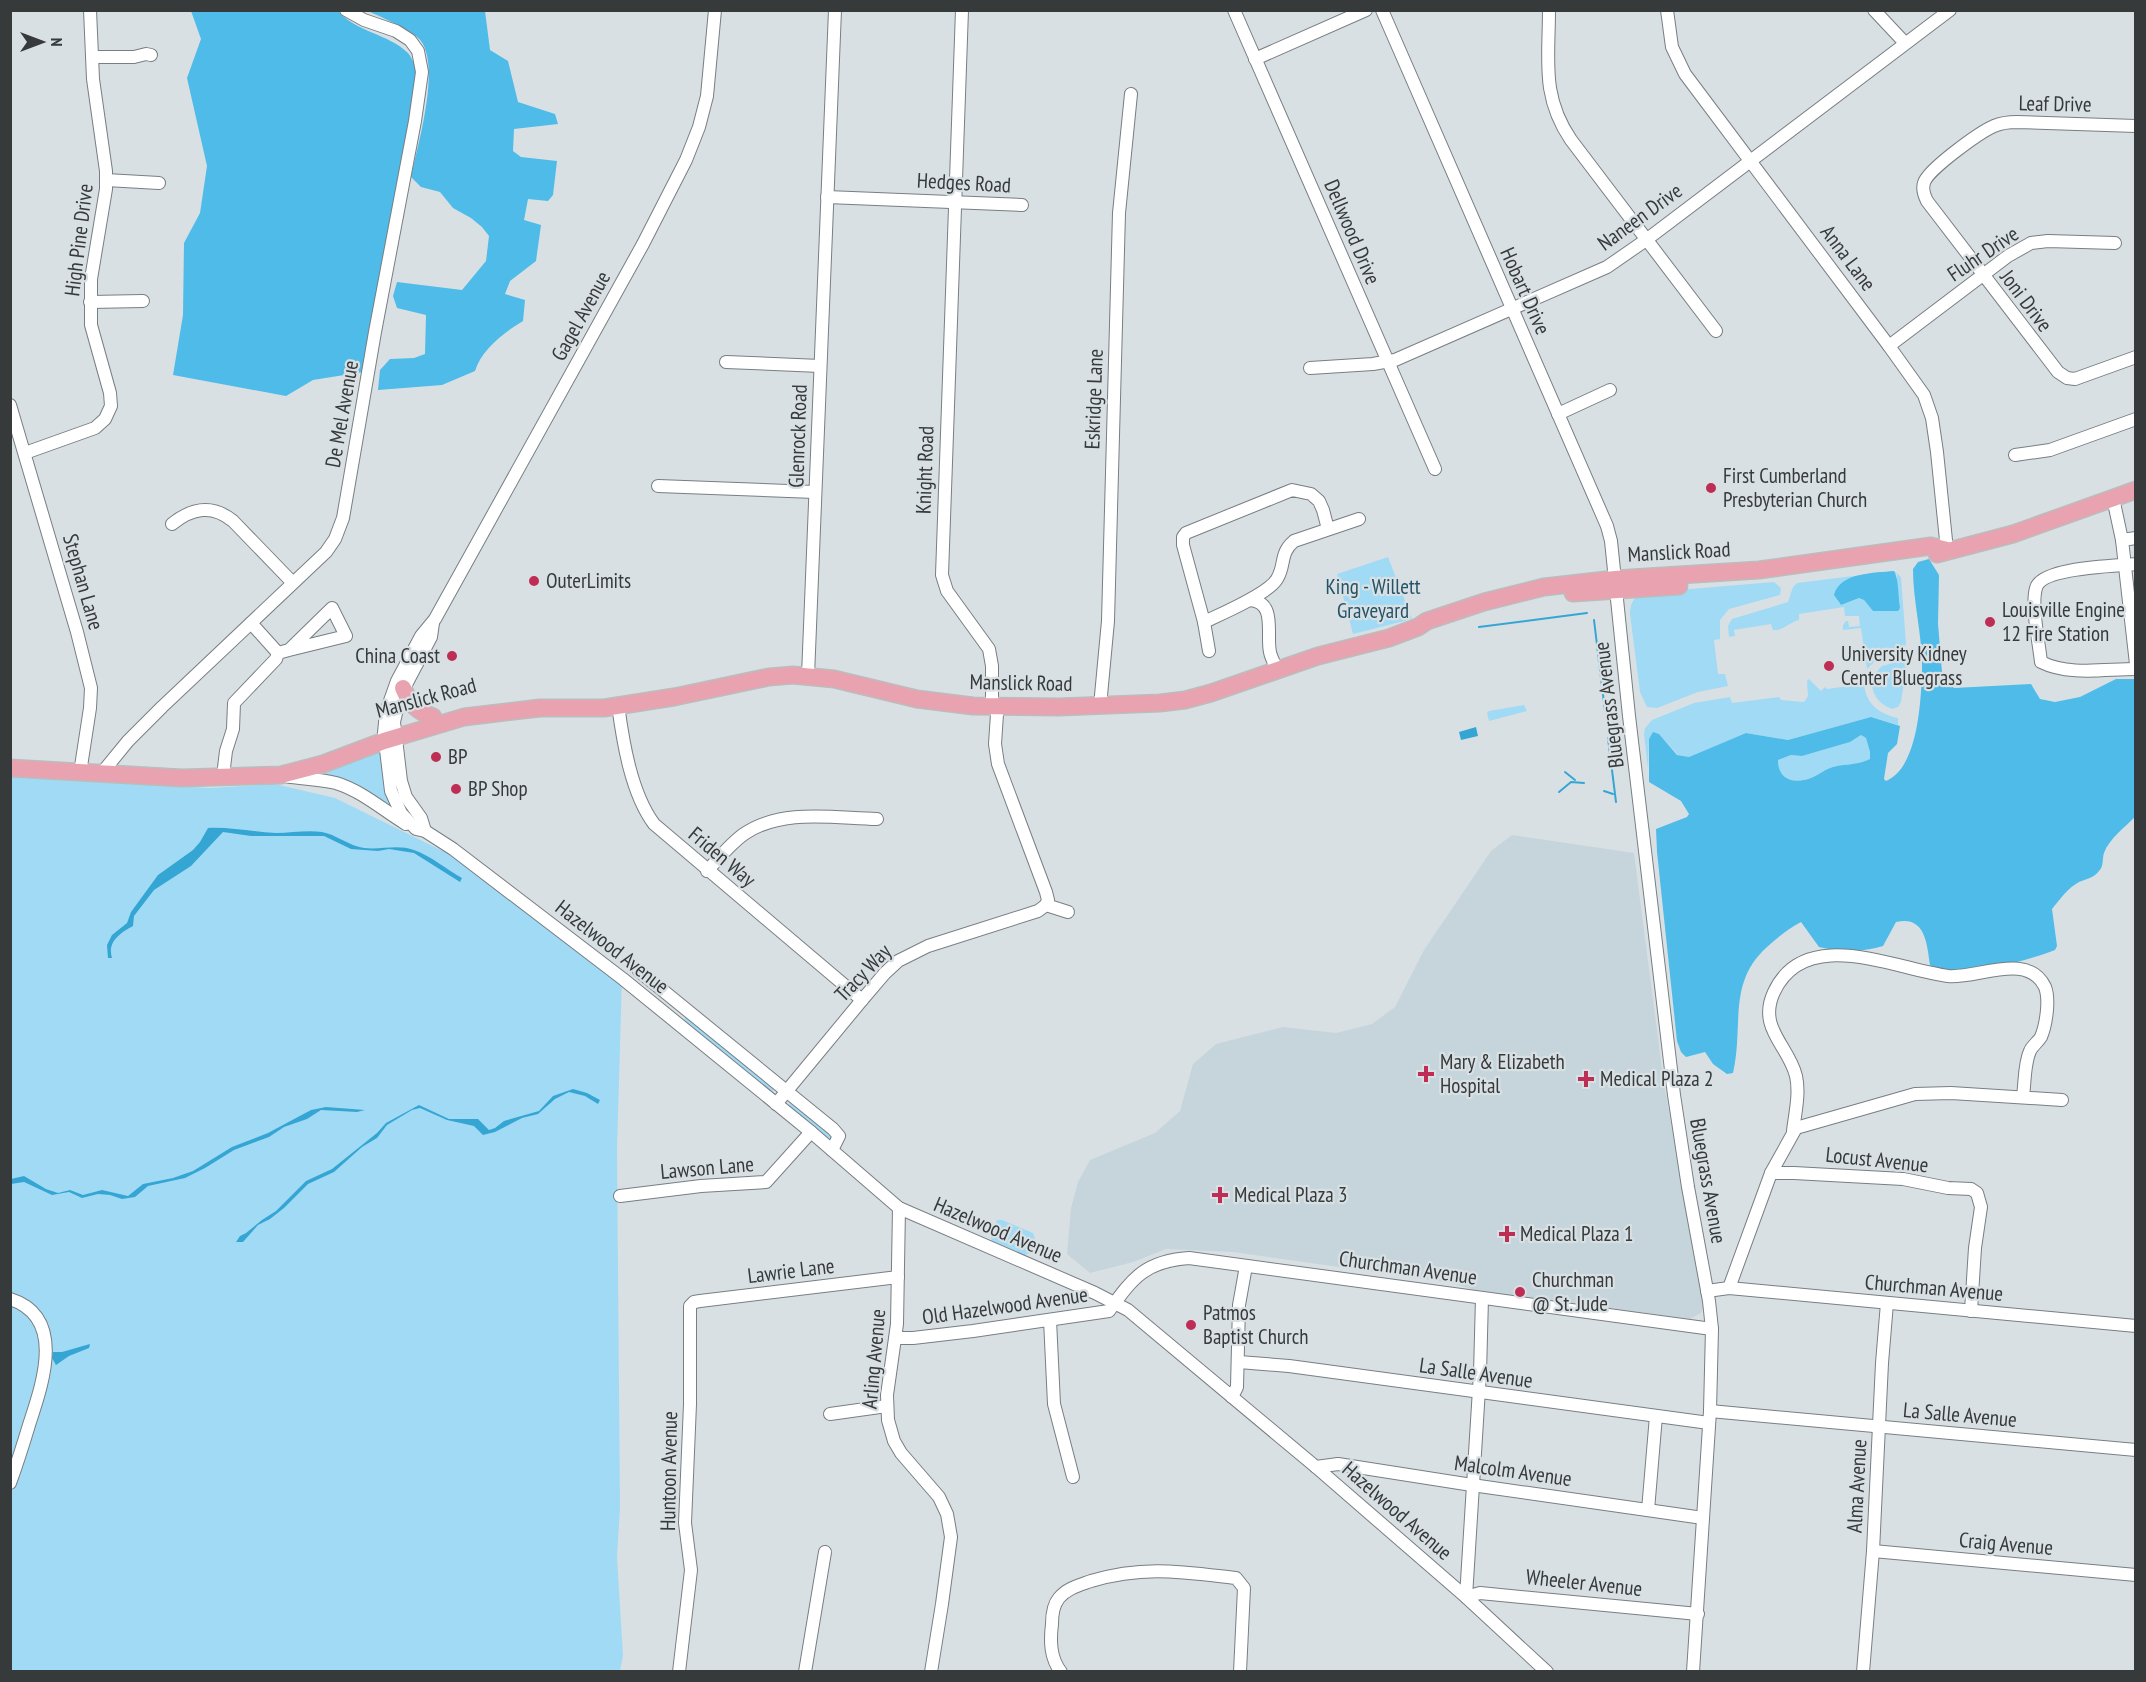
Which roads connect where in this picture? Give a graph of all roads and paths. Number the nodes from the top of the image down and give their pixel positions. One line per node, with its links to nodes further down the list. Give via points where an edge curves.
1 (90, 10): 15 (street, High Pine Drive)
2 (346, 10): 57 (street, De Mel Avenue, via 410,39 418,51 422,72 343,518 330,547)
3 (715, 10): 62 (street, Gagel Avenue, via 706,96 686,160)
4 (835, 10): 23 (street, Glenrock Road)
5 (963, 10): 24 (street, Knight Road)
6 (1234, 10): 16 (street, Dellwood Drive)
7 (1366, 10): 16 (street)
8 (1383, 10): 31 (street, Hobart Drive)
9 (1550, 10): 26 (street, via 1548,80 1555,113)
10 (1667, 10): 19 (street, Anna Lane, via 1675,57)
11 (1874, 10): 13 (street)
12 (1950, 10): 13 (street, Naneen Drive)
13 (1905, 43): 19 (street, Naneen Drive)
14 (151, 56): 15 (street)
15 (92, 57): 20 (street, High Pine Drive)
16 (1255, 59): 36 (street, Dellwood Drive)
17 (1131, 94): 69 (street, Eskridge Lane, via 1119,213 1108,621)
18 (2136, 126): 22 (street, Leaf Drive, via 2003,123 1970,141 1933,170)
19 (1750, 161): 26 (street, Naneen Drive); 33 (street, Anna Lane)
20 (106, 180): 21 (street); 30 (street, High Pine Drive)
21 (159, 183)
22 (1924, 183): 28 (street, Joni Drive, via 1927,201)
23 (827, 197): 24 (street, Hedges Road); 37 (street, Glenrock Road)
24 (955, 202): 25 (street, Hedges Road); 70 (street, Knight Road, via 942,575 947,591 989,649)
25 (1022, 205)
26 (1646, 240): 31 (street, Naneen Drive, via 1607,267); 32 (street)
27 (2115, 243): 28 (street, Fluhr Drive, via 2031,243)
28 (1983, 276): 33 (street, Fluhr Drive); 34 (street, Joni Drive, via 2052,367 2067,378 2083,377)
29 (143, 301): 30 (street)
30 (90, 302): 43 (street, High Pine Drive, via 91,325 110,393 109,413 95,428)
31 (1512, 309): 36 (street, Naneen Drive); 41 (street, Hobart Drive)
32 (1716, 331)
33 (1889, 346): 55 (street, Anna Lane, via 1924,395 1932,418)
34 (2136, 357)
35 (726, 362): 37 (street)
36 (1387, 362): 38 (street, Naneen Drive); 45 (street, Dellwood Drive)
37 (820, 366): 48 (street, Glenrock Road)
38 (1310, 368)
39 (1610, 390): 41 (street)
40 (10, 405): 43 (street, Stephan Lane)
41 (1558, 414): 58 (street, Hobart Drive, via 1607,526)
42 (2136, 418): 44 (street, via 2050,450)
43 (25, 453): 75 (street, Stephan Lane, via 91,688)
44 (2015, 455)
45 (1435, 469)
46 (658, 486): 48 (street)
47 (2136, 490): 49 (main road, Manslick Road)
48 (815, 492): 66 (street, Glenrock Road)
49 (2113, 498): 54 (street); 55 (main road, Manslick Road, via 2013,534)
50 (1359, 519): 52 (street)
51 (172, 524): 57 (street, via 203,509 222,513)
52 (1328, 529): 59 (street, via 1287,547 1276,581); 60 (street, via 1318,501 1311,494 1292,490 1186,532 1183,545)
53 (2136, 538): 54 (street)
54 (2122, 540): 56 (street)
55 (1947, 550): 58 (main road, Manslick Road, via 1931,556 1777,576)
56 (2130, 564): 64 (street); 64 (street, via 2082,568 2042,579 2036,587 2035,603 2041,662 2071,670)
57 (292, 582): 61 (street, De Mel Avenue)
58 (1615, 585): 65 (main road, Manslick Road, via 1418,627); 102 (street, Bluegrass Avenue, via 1674,1095)
59 (1250, 600): 60 (street); 65 (street, via 1266,609 1270,651)
60 (1204, 622): 63 (street)
61 (251, 623): 76 (street, De Mel Avenue, via 128,741); 79 (street, via 284,652 234,703)
62 (433, 623): 67 (street, Gagel Avenue, via 431,637); 73 (street, Gagel Avenue, via 421,636 397,681 386,712)
63 (1209, 651)
64 (2136, 667)
65 (1277, 670): 69 (main road, Manslick Road, via 1185,700)
66 (808, 676): 68 (main road, Manslick Road, via 769,677); 70 (main road, Manslick Road, via 917,699)
67 (403, 688): 72 (main road, via 411,704); 73 (street, Gagel Avenue)
68 (618, 705): 71 (main road, Manslick Road); 82 (street, Friden Way, via 643,808 662,832)
69 (1100, 706): 70 (main road, Manslick Road)
70 (994, 707): 83 (street, Knight Road, via 998,764 1046,892)
71 (464, 713): 72 (main road, Manslick Road); 73 (main road, Manslick Road)
72 (433, 717): 73 (main road, Manslick Road)
73 (390, 735): 77 (main road, Manslick Road, via 262,768); 78 (main road, Manslick Road, via 323,764); 81 (street, Hazelwood Avenue, via 388,777 393,798 400,813)
74 (10, 768): 75 (main road, Manslick Road)
75 (80, 773): 76 (main road, Manslick Road)
76 (101, 774): 79 (main road, Manslick Road)
77 (252, 774): 78 (main road, Manslick Road); 79 (main road, Manslick Road)
78 (281, 775): 81 (street, via 339,784)
79 (224, 776)
80 (877, 819): 82 (street, via 796,817 768,821 738,839)
81 (421, 830): 88 (street, Hazelwood Avenue, via 453,849 594,955)
82 (707, 871): 86 (street, Friden Way)
83 (1046, 905): 84 (street); 86 (street, Tracy Way, via 908,954)
84 (1068, 912)
85 (639, 971): 87 (street)
86 (862, 1000): 89 (street, Tracy Way)
87 (685, 1008): 88 (street); 89 (street)
88 (676, 1022): 92 (street, Hazelwood Avenue)
89 (787, 1090): 92 (street, Tracy Way); 95 (street, via 839,1136)
90 (2023, 1096): 91 (street); 93 (street, via 1915,1094 1802,1125); 93 (street, via 2028,1059 2040,1038 2047,999 2044,987 2029,972 2009,968 1958,976 1846,956 1811,958 1784,977 1770,1002 1771,1027 1797,1080)
91 (2062, 1100)
92 (776, 1104): 94 (street, Hazelwood Avenue)
93 (1793, 1131): 96 (street)
94 (811, 1132): 95 (street, Hazelwood Avenue); 97 (street, Lawson Lane, via 766,1182)
95 (832, 1150): 98 (street, Hazelwood Avenue)
96 (1771, 1173): 101 (street); 108 (street, Locust Avenue, via 1903,1179 1977,1193 1981,1207)
97 (620, 1196)
98 (899, 1208): 100 (street, Arling Avenue); 105 (street, Hazelwood Avenue)
99 (1246, 1266): 103 (street, Churchman Avenue); 105 (street, Churchman Avenue, via 1189,1258 1162,1261 1134,1279); 113 (street, via 1239,1305)
100 (898, 1277): 107 (street, Lawrie Lane, via 700,1301); 112 (street, Arling Avenue)
101 (1729, 1288): 102 (street, Churchman Avenue); 106 (street, Churchman Avenue)
102 (1707, 1291): 111 (street, Bluegrass Avenue)
103 (1482, 1298): 111 (street, Churchman Avenue); 114 (street)
104 (10, 1299): 124 (street, via 27,1306 37,1317 46,1355 39,1396)
105 (1114, 1303): 109 (street, Old Hazelwood Avenue, via 1109,1311); 115 (street, Hazelwood Avenue, via 1128,1310)
106 (1887, 1303): 108 (street, Churchman Avenue); 120 (street, Alma Avenue)
107 (690, 1306): 133 (street, Huntoon Avenue, via 685,1522 691,1570)
108 (1971, 1311): 110 (street, Churchman Avenue)
109 (1050, 1320): 112 (street, Old Hazelwood Avenue); 123 (street, via 1054,1404)
110 (2136, 1326)
111 (1712, 1329): 119 (street, Bluegrass Avenue)
112 (896, 1338): 116 (street, Arling Avenue)
113 (1239, 1362): 114 (street, La Salle Avenue); 115 (street)
114 (1479, 1393): 118 (street, La Salle Avenue); 125 (street)
115 (1232, 1397): 122 (street, Hazelwood Avenue)
116 (887, 1406): 117 (street); 135 (street, Arling Avenue, via 890,1432 897,1447 939,1497 950,1524 951,1547)
117 (830, 1414)
118 (1656, 1416): 119 (street, La Salle Avenue); 126 (street)
119 (1709, 1417): 120 (street, La Salle Avenue); 127 (street, Bluegrass Avenue)
120 (1879, 1427): 121 (street, La Salle Avenue); 128 (street, Alma Avenue)
121 (2136, 1450)
122 (1316, 1467): 125 (street, Malcolm Avenue, via 1338,1464); 131 (street, Hazelwood Avenue)
123 (1073, 1477)
124 (10, 1483)
125 (1472, 1485): 126 (street, Malcolm Avenue); 131 (street)
126 (1648, 1510): 127 (street, Malcolm Avenue)
127 (1703, 1518): 132 (street, Bluegrass Avenue)
128 (1873, 1551): 130 (street, Craig Avenue); 140 (street, Alma Avenue)
129 (825, 1552): 134 (street)
130 (2136, 1575)
131 (1467, 1597): 132 (street, Wheeler Avenue, via 1479,1593); 138 (street, Hazelwood Avenue)
132 (1698, 1614): 139 (street, Bluegrass Avenue)
133 (679, 1671)
134 (805, 1671)
135 (931, 1671)
136 (1062, 1671): 137 (street, via 1053,1657 1050,1635 1054,1606 1060,1597 1071,1588 1146,1570 1236,1578 1244,1588)
137 (1240, 1671)
138 (1547, 1671)
139 (1693, 1671)
140 (1863, 1671)

